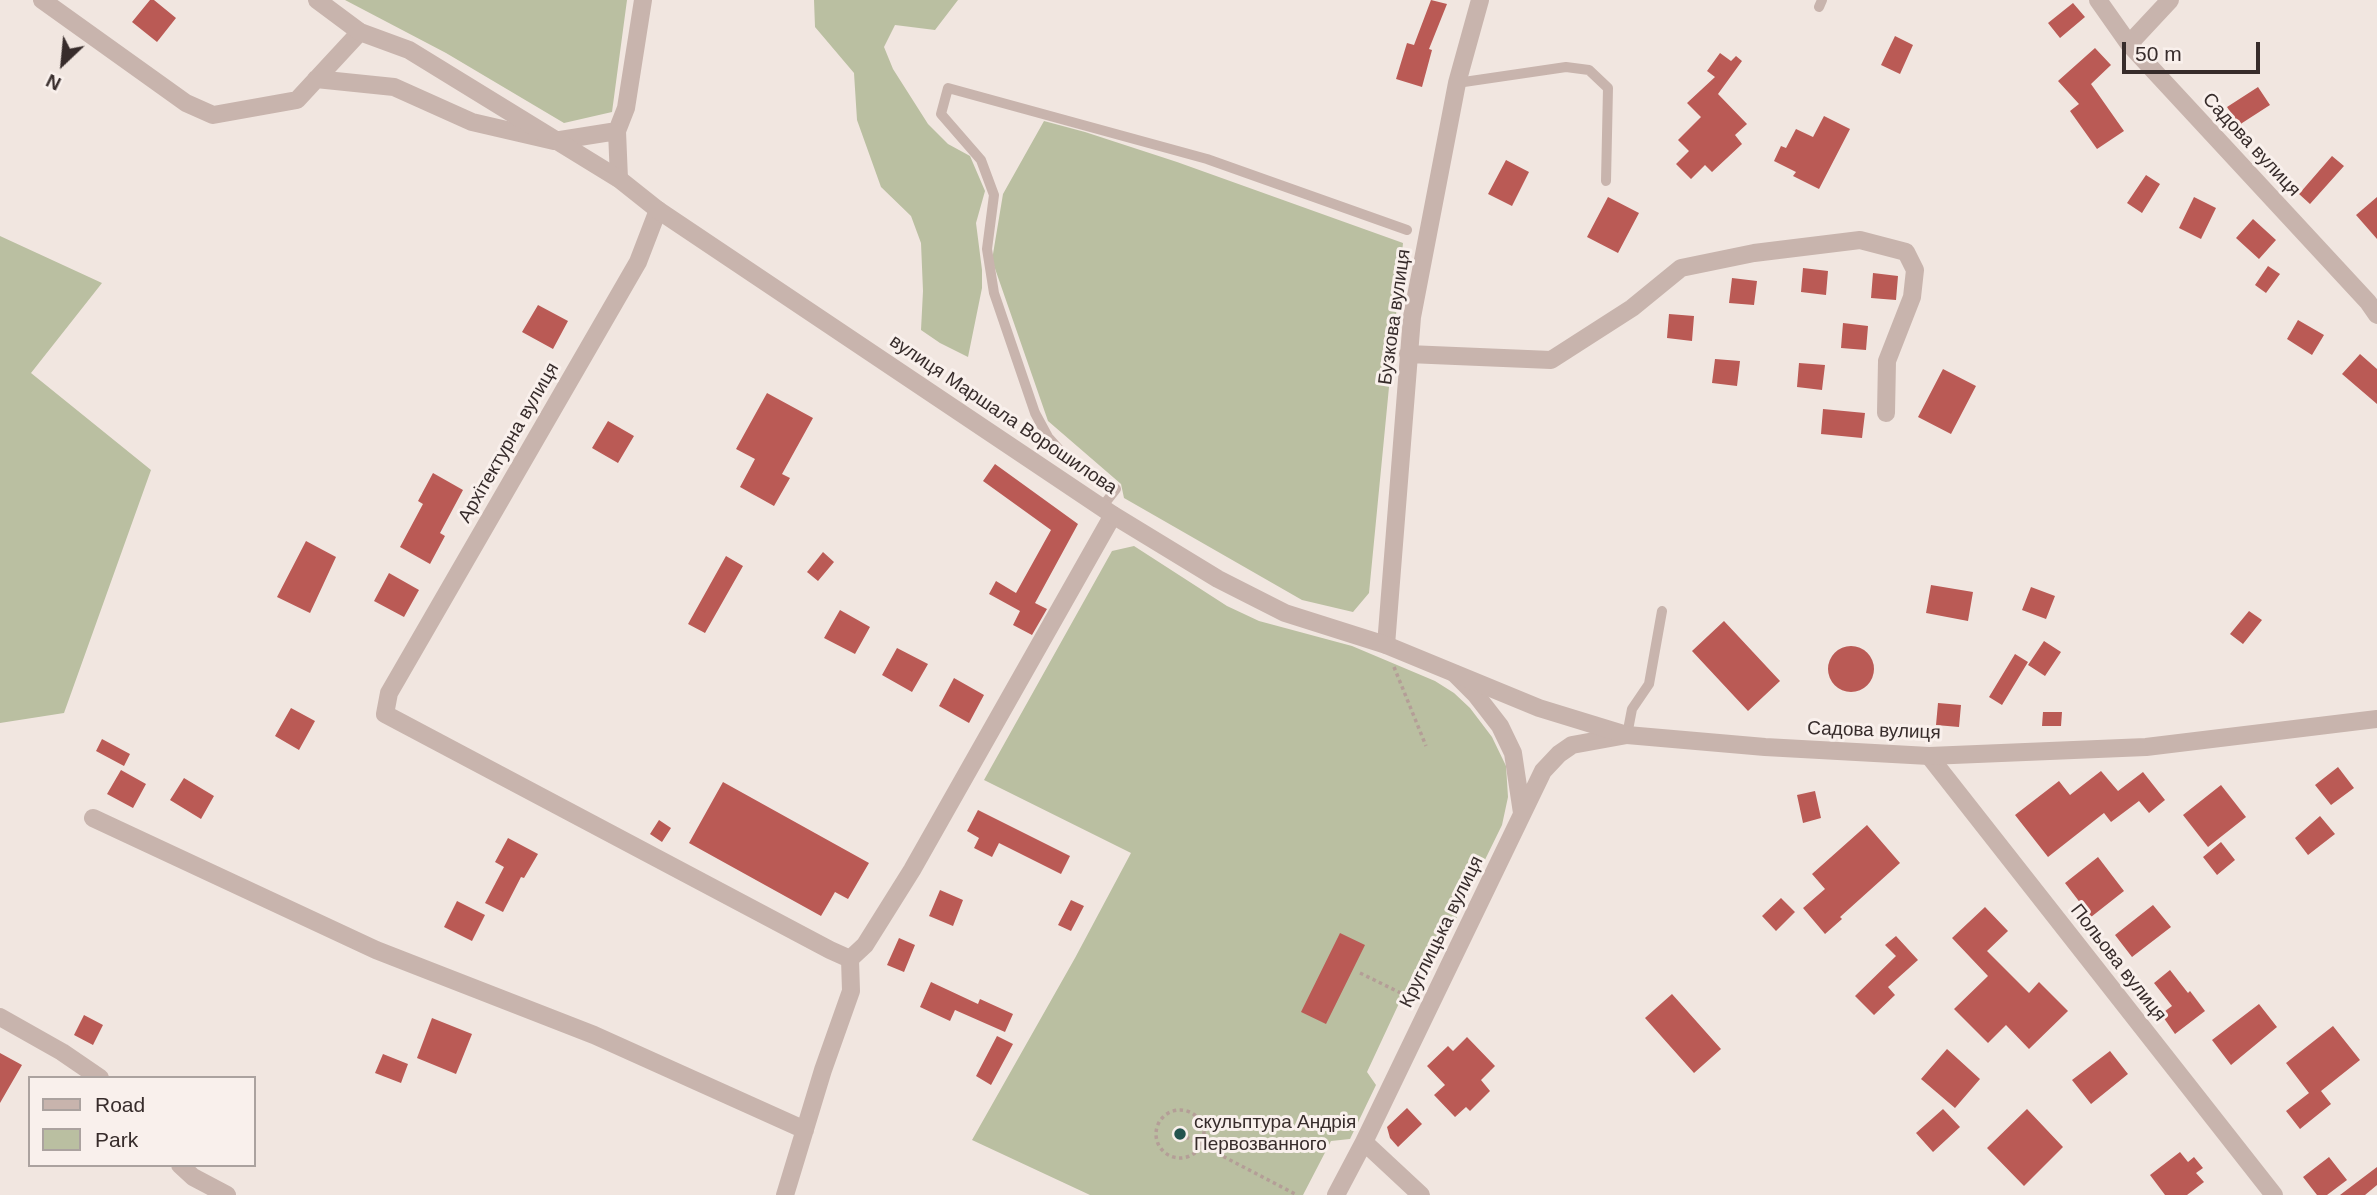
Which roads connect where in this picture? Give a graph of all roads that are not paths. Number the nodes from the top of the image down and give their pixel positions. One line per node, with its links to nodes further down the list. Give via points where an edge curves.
1 (42, 0): 9 (street, via 186,103 213,115 297,100)
2 (317, 0): 7 (street, вулиця Маршала Ворошилова)
3 (643, 0): 11 (street, via 626,108)
4 (1480, 0): 10 (street, Бузкова вулиця)
5 (2098, 0): 8 (street, Садова вулиця)
6 (2170, 0): 8 (street)
7 (360, 32): 9 (street); 12 (street, вулиця Маршала Ворошилова, via 409,50)
8 (2129, 44): 17 (street, Садова вулиця)
9 (316, 79): 12 (street, via 394,87 472,122)
10 (1457, 83): 14 (lane, via 1566,67 1589,70 1608,88); 18 (street, Бузкова вулиця)
11 (617, 131): 12 (street); 13 (street)
12 (554, 141): 13 (street, вулиця Маршала Ворошилова)
13 (619, 179): 15 (street, вулиця Маршала Ворошилова)
14 (1606, 181)
15 (658, 210): 20 (street, вулиця Маршала Ворошилова); 29 (street, Архітектурна вулиця, via 638,262 389,693 385,714)
16 (1407, 230): 20 (lane, via 1207,159 948,88 941,114 981,160 994,195 987,249 993,293 1035,413 1066,457 1116,489)
17 (2377, 316)
18 (1408, 354): 19 (street, via 1551,360 1632,308 1681,268 1754,253 1860,240 1906,252 1915,270 1912,297 1887,362); 22 (street, Бузкова вулиця)
19 (1886, 413)
20 (1108, 511): 22 (street, вулиця Маршала Ворошилова, via 1218,579 1285,613); 29 (street, via 912,870 865,945)
21 (1662, 611): 25 (lane, via 1649,684 1632,709)
22 (1386, 645): 23 (street, Садова вулиця)
23 (1452, 671): 25 (street, Садова вулиця, via 1538,708); 27 (street, via 1492,716 1513,753)
24 (2377, 719): 26 (street, Садова вулиця, via 2146,747)
25 (1627, 735): 26 (street, Садова вулиця); 27 (street, Круглицька вулиця, via 1572,745 1559,754 1543,771)
26 (1929, 756): 39 (street, Польова вулиця)
27 (1522, 813): 33 (street, Круглицька вулиця)
28 (93, 818): 32 (street, via 376,950 594,1035)
29 (850, 959): 32 (street, via 851,991)
30 (0, 1017): 31 (street)
31 (97, 1076)
32 (805, 1130): 36 (street)
33 (1364, 1142): 37 (street, Круглицька вулиця); 38 (street)
34 (182, 1167): 35 (street)
35 (227, 1195)
36 (785, 1195)
37 (1336, 1195)
38 (1421, 1195)
39 (2274, 1195)

